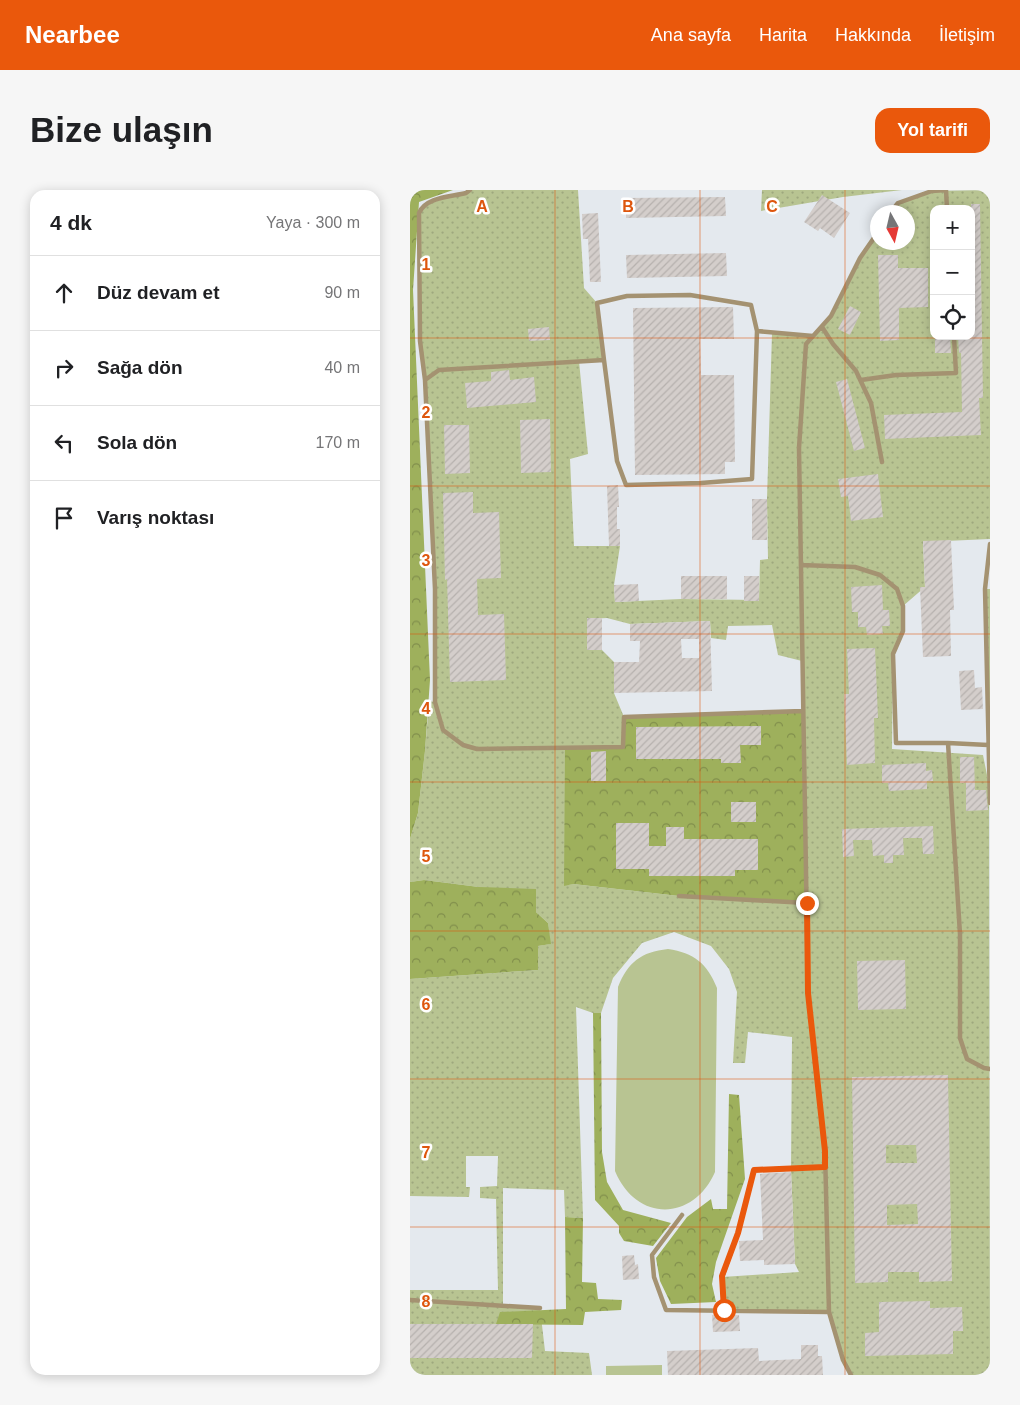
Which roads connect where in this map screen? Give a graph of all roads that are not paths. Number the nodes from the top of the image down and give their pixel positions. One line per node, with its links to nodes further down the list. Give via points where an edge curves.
1 (470, 190): 11 (lane, via 427,202 419,213 420,341)
2 (946, 190): 3 (lane); 4 (lane)
3 (896, 205)
4 (947, 205)
5 (870, 244): 6 (lane)
6 (822, 327): 8 (lane); 12 (lane)
7 (757, 331): 8 (lane); 10 (lane, via 751,305 690,295 627,296 597,303); 10 (lane, via 752,480 626,484 617,461)
8 (813, 336): 15 (lane, via 806,344 799,448)
9 (954, 340): 12 (lane, via 956,373)
10 (604, 360): 11 (lane, via 438,370)
11 (425, 380): 16 (lane, via 435,589 435,702 443,730 463,745 477,749 623,747 624,716)
12 (861, 380): 13 (lane, via 871,403)
13 (882, 462)
14 (990, 544): 18 (lane, via 985,589)
15 (801, 565): 16 (lane); 17 (lane, via 855,567 880,575 897,589 904,606 903,631 893,654 896,743)
16 (803, 711): 21 (lane)
17 (948, 743): 18 (lane); 22 (lane, via 960,934 960,1038 967,1059)
18 (988, 745): 19 (lane)
19 (990, 803)
20 (679, 896): 21 (lane)
21 (807, 903): 23 (lane, via 808,993)
22 (990, 1069)
23 (825, 1167): 27 (lane, via 754,1170 738,1233 722,1276); 28 (lane)
24 (682, 1215): 27 (lane, via 652,1255 654,1277 666,1310)
25 (410, 1300): 26 (lane)
26 (540, 1308)
27 (724, 1310): 28 (lane)
28 (829, 1312): 29 (lane, via 843,1360)
29 (851, 1375)

